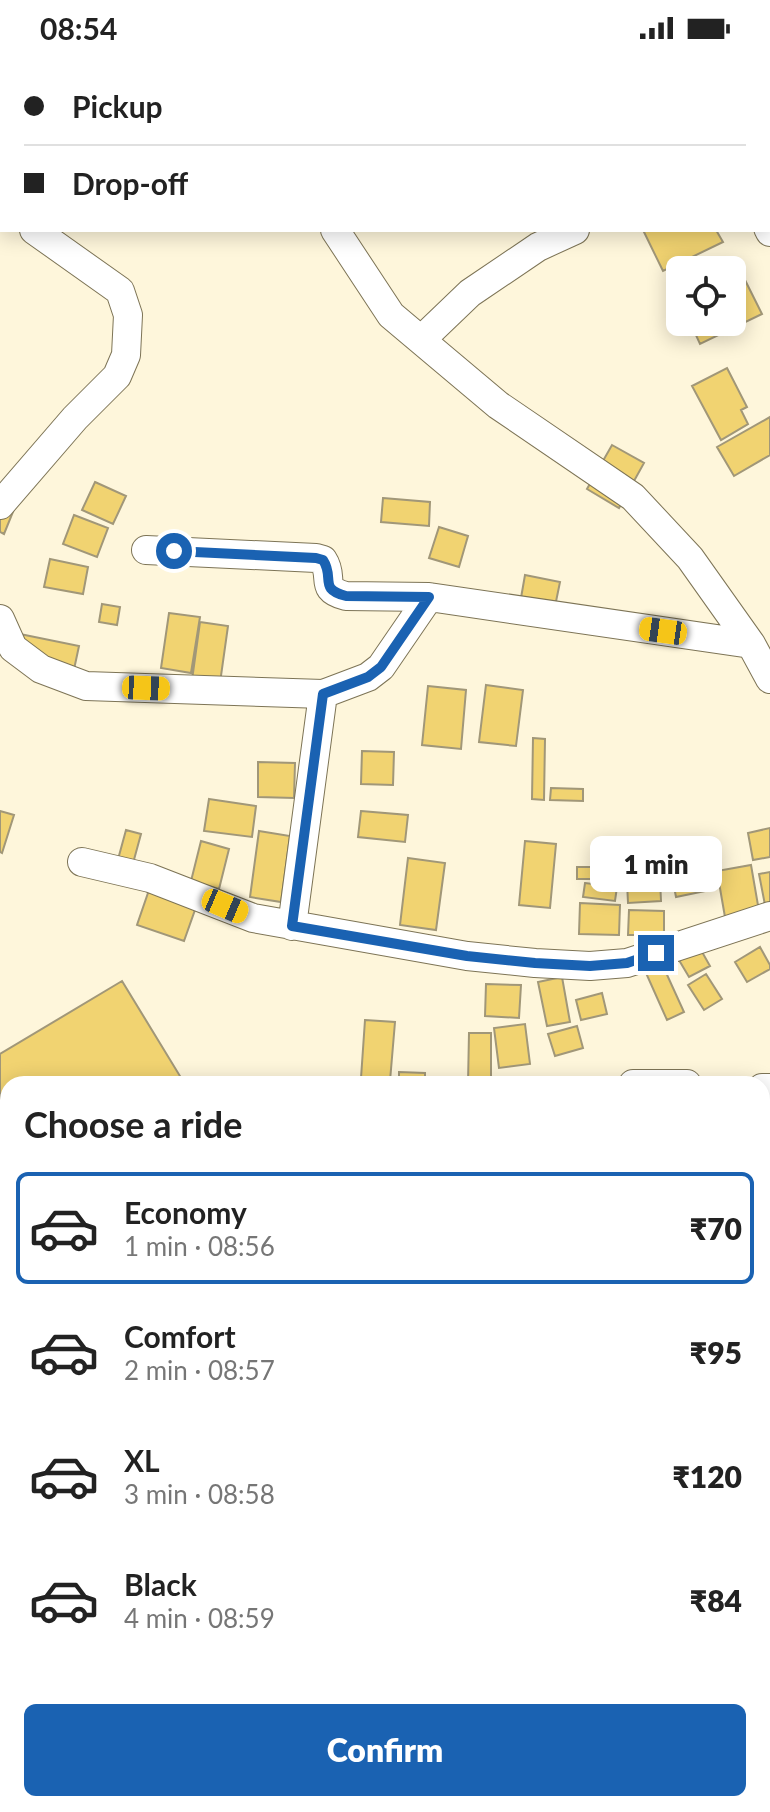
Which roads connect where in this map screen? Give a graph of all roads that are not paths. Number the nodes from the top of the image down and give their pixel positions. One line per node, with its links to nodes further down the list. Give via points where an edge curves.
1 (37, 232): 5 (street, via 120,291 128,315 126,355 117,376)
2 (336, 232): 4 (street, via 391,315)
3 (571, 232): 4 (street, via 538,247 470,293)
4 (421, 340): 9 (street, via 498,405 633,497 690,558)
5 (0, 505)
6 (146, 550): 7 (street, via 316,558 327,566 328,586 334,593)
7 (429, 597): 9 (street); 11 (street, via 381,667)
8 (0, 619): 11 (street, via 13,648 41,669 86,686)
9 (751, 644): 10 (street)
10 (770, 679)
11 (323, 694): 14 (street)
12 (82, 862): 14 (street, via 150,878 253,918)
13 (770, 916): 14 (street, via 627,963 590,966 467,956)
14 (292, 926)

